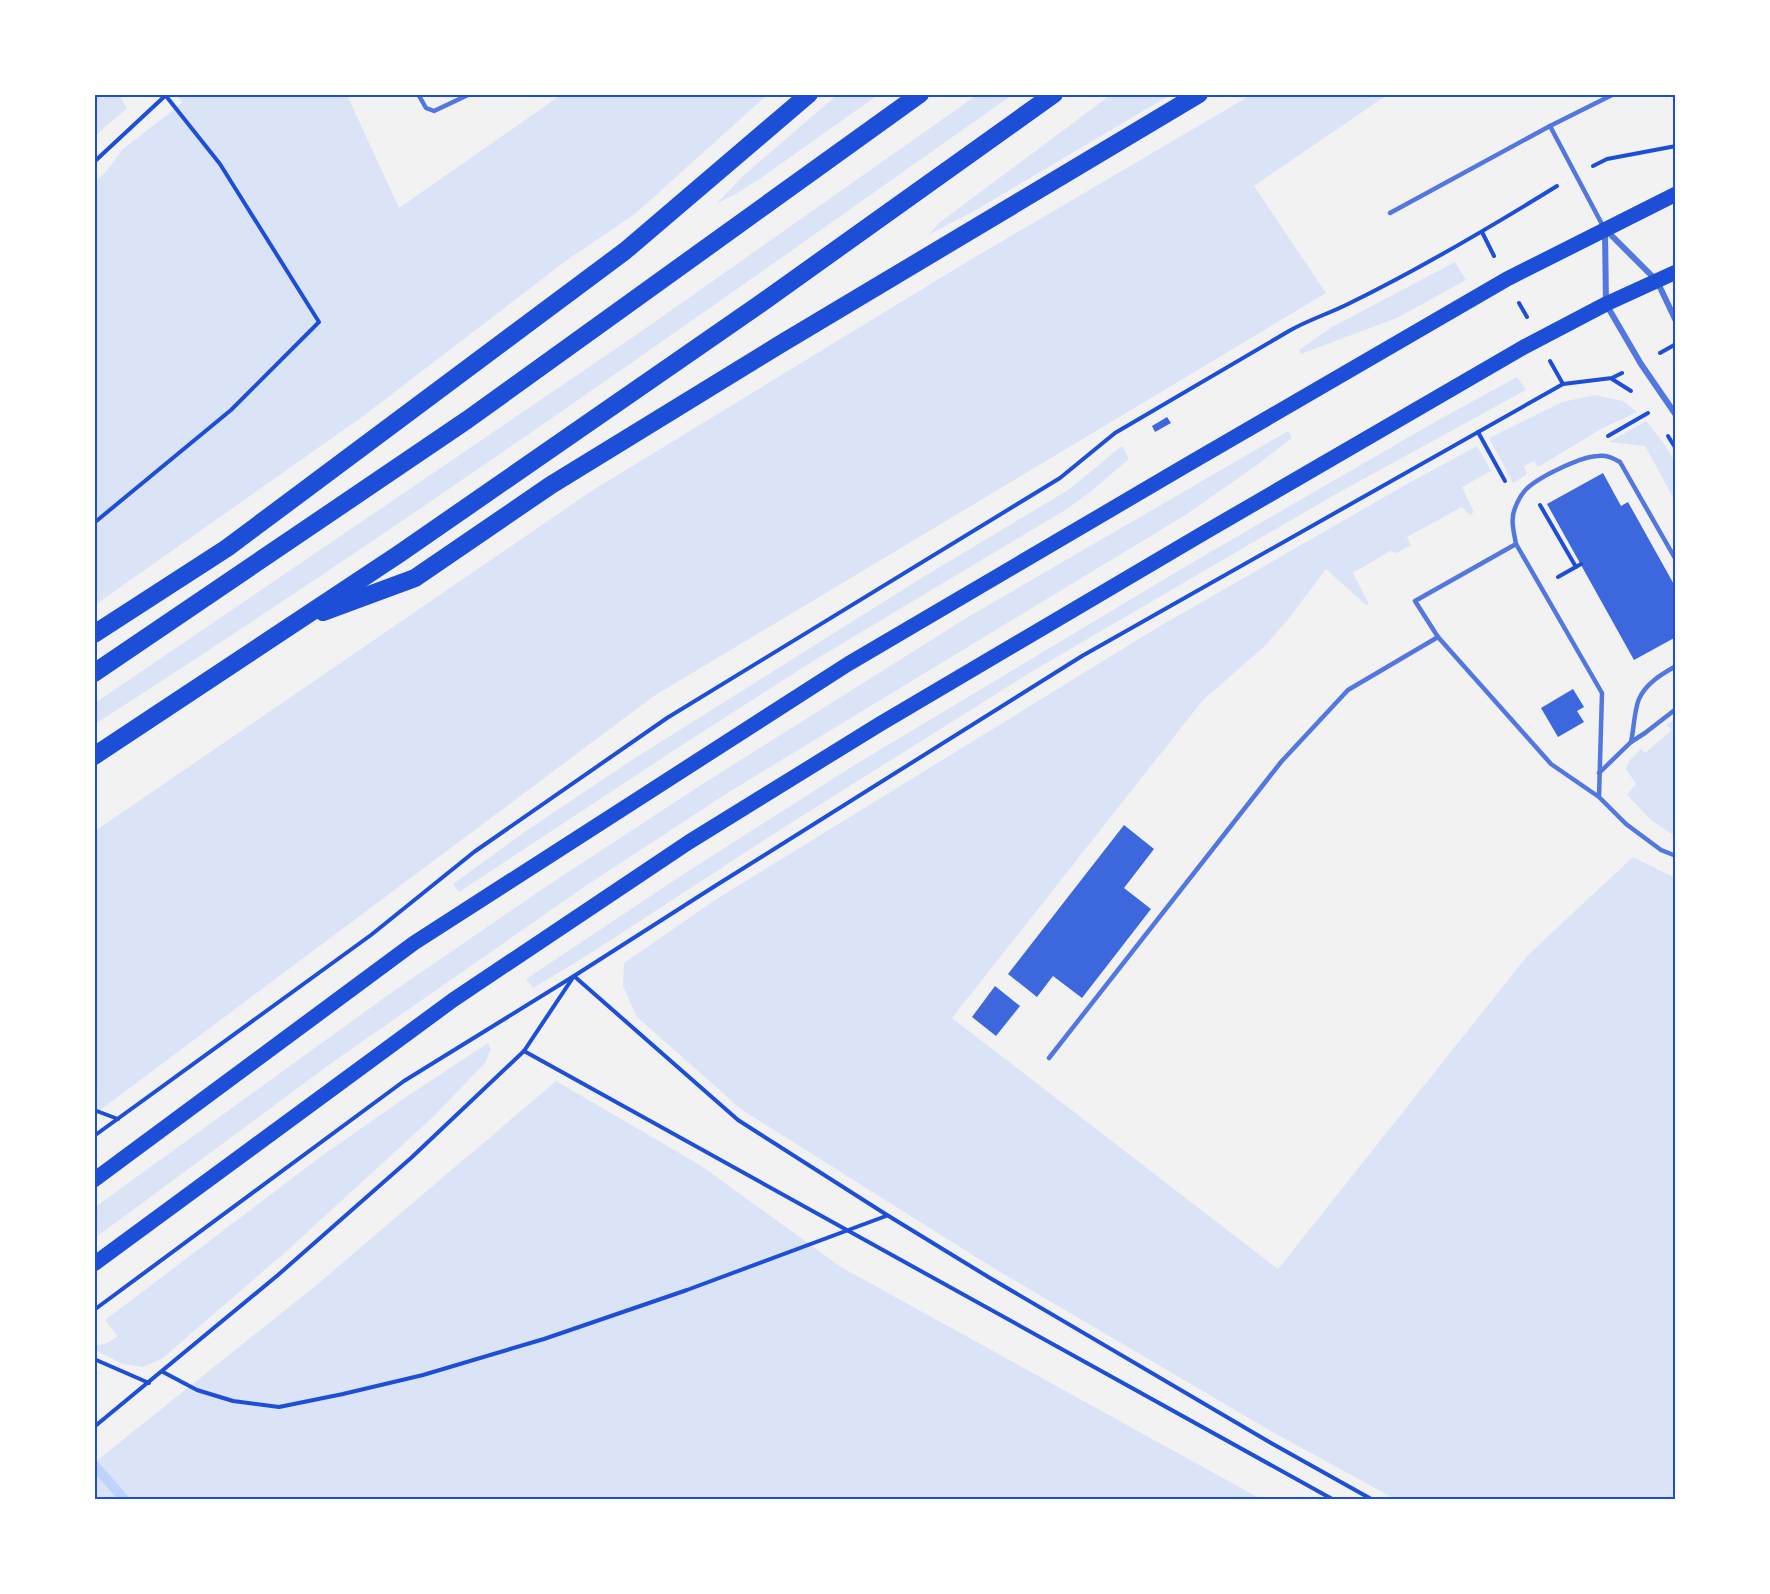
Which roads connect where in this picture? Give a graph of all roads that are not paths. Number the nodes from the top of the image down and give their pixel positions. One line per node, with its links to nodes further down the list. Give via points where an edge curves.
1 (418, 94): 2 (lane, via 426,108 434,111)
2 (470, 94)
3 (809, 94): 20 (highway, via 625,251 227,548)
4 (920, 94): 23 (highway, via 467,420)
5 (1054, 94): 19 (highway, via 760,304)
6 (1199, 94): 19 (highway, via 551,485 415,578)
7 (1614, 94): 8 (lane)
8 (1550, 126): 10 (lane); 11 (lane)
9 (1676, 194): 11 (main road)
10 (1390, 213)
11 (1605, 229): 13 (street); 14 (street); 31 (main road, via 1507,279 848,664 414,944)
12 (1676, 272): 13 (main road)
13 (1657, 281): 14 (main road); 15 (street)
14 (1606, 304): 16 (street); 32 (main road, via 1202,534 688,842 453,1000)
15 (1676, 321)
16 (1676, 415)
17 (1516, 544): 18 (lane, via 1512,518 1518,500 1529,486 1574,462 1600,455 1620,462); 21 (lane, via 1416,601); 27 (lane, via 1602,693)
18 (1676, 560)
19 (293, 624): 26 (highway)
20 (94, 634)
21 (1438, 638): 28 (lane, via 1551,764); 30 (lane, via 1348,690 1281,762)
22 (1676, 666): 25 (lane, via 1656,679 1639,699)
23 (94, 673)
24 (1676, 709): 25 (lane)
25 (1631, 742): 27 (lane)
26 (94, 756)
27 (1599, 773): 28 (lane)
28 (1599, 797): 29 (lane, via 1626,824)
29 (1676, 856)
30 (1049, 1058)
31 (94, 1180)
32 (94, 1264)

